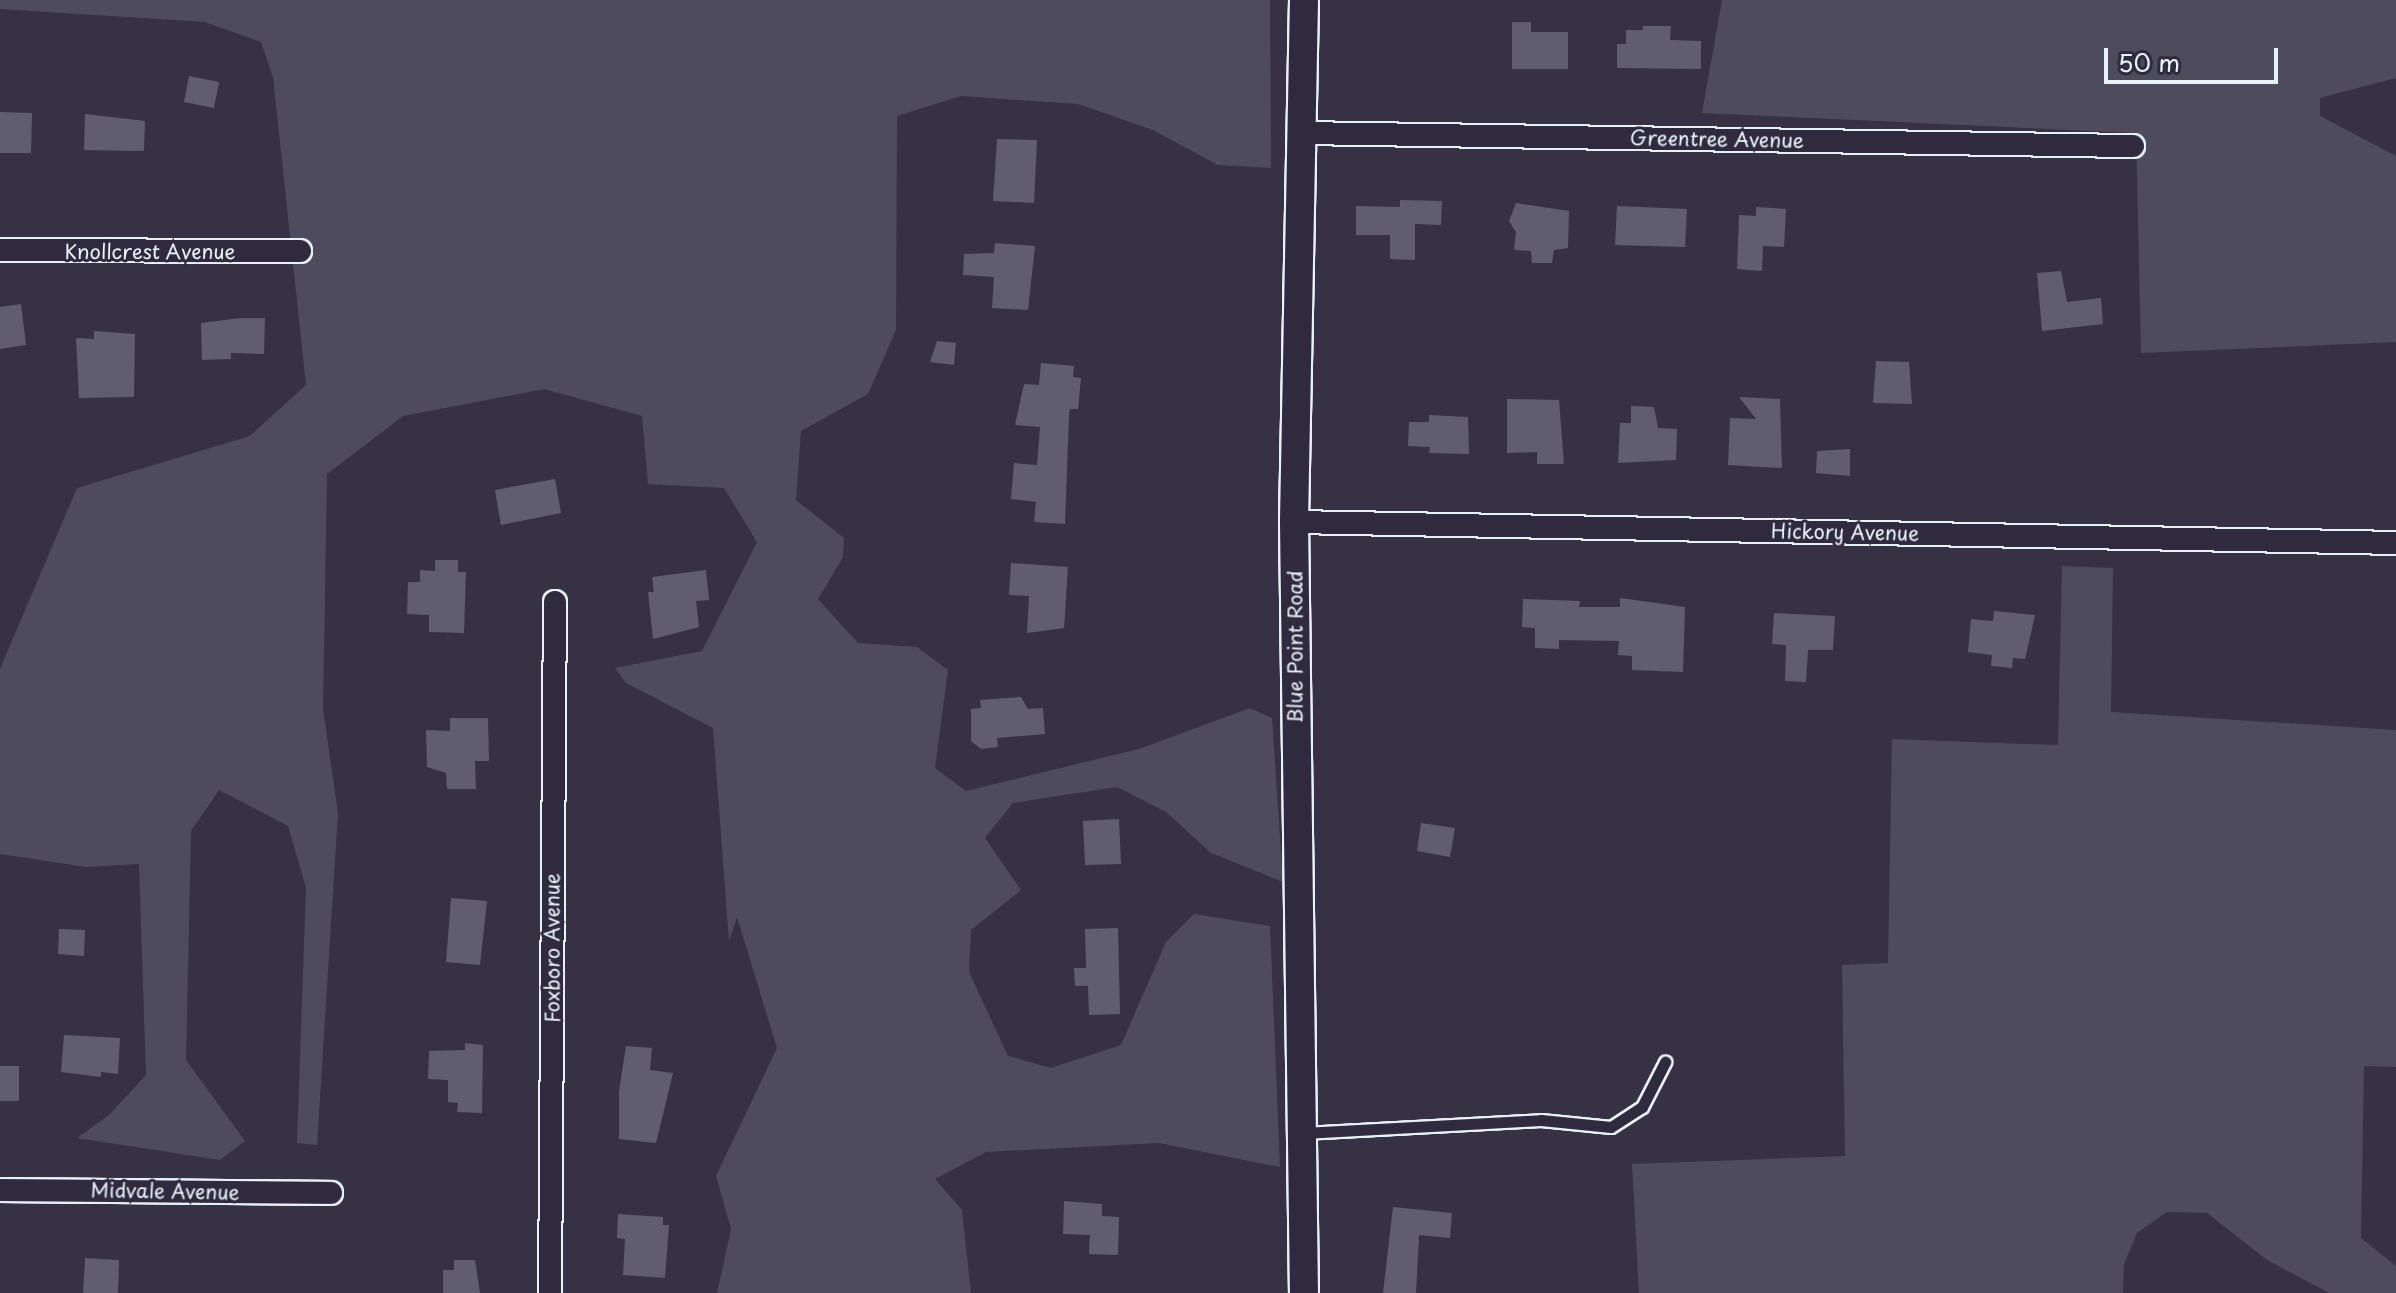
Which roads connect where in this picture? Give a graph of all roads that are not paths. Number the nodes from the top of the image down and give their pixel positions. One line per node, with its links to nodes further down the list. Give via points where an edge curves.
1 (1304, 0): 2 (street, Blue Point Road)
2 (1301, 133): 3 (street, Greentree Avenue); 6 (street, Blue Point Road)
3 (2133, 146)
4 (0, 250): 5 (street, Knollcrest Avenue)
5 (300, 251)
6 (1294, 522): 7 (street, Hickory Avenue); 10 (street, Blue Point Road)
7 (2396, 543)
8 (555, 602): 13 (street, Foxboro Avenue)
9 (1665, 1062): 10 (lane, via 1642,1107 1611,1127 1527,1120)
10 (1303, 1133): 14 (street, Blue Point Road)
11 (0, 1190): 12 (street, Midvale Avenue)
12 (331, 1193)
13 (550, 1293)
14 (1304, 1293)

